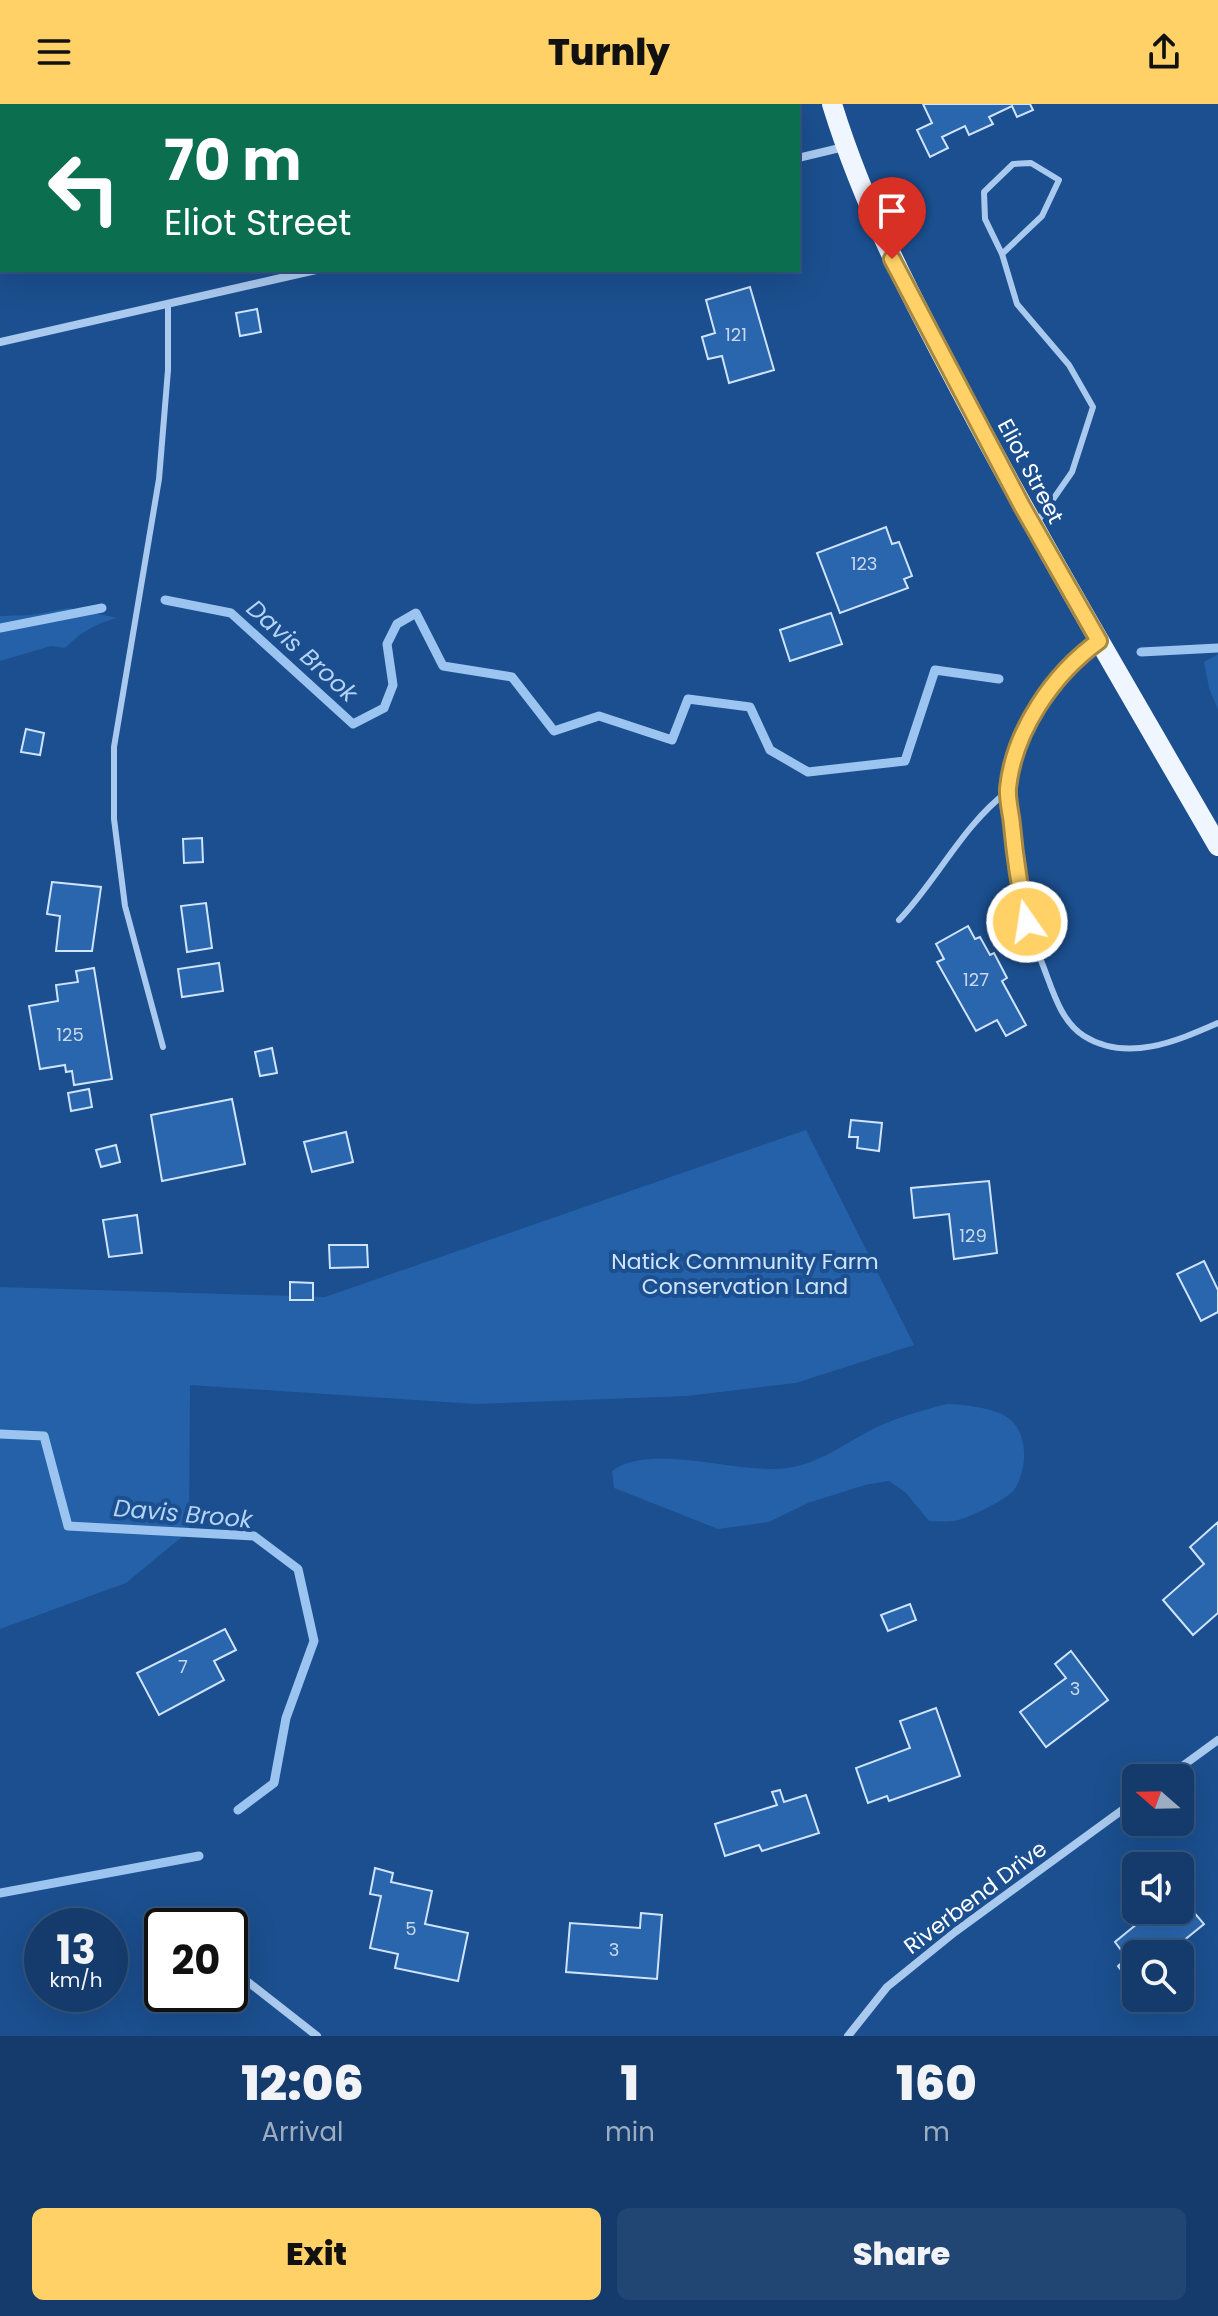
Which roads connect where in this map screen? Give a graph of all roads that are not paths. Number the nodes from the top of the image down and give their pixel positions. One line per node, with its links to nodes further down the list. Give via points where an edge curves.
1 (832, 104): 2 (main road, Eliot Street)
2 (845, 146): 3 (street); 8 (main road, Eliot Street, via 902,280)
3 (800, 157)
4 (1002, 254): 4 (lane, via 1042,216 1059,180 1031,163 1013,164 984,192 985,219); 8 (lane, via 1017,304 1069,365 1093,407 1072,472)
5 (308, 272): 6 (street)
6 (168, 305): 7 (street); 14 (lane, via 159,479 114,747 114,819 125,906)
7 (0, 342)
8 (1033, 527): 9 (main road, Eliot Street)
9 (1099, 641): 10 (lane, via 1061,673 1031,719); 11 (main road, Eliot Street)
10 (1008, 791): 12 (lane, via 968,828); 13 (lane, via 1027,922 1072,1026 1103,1043 1147,1048)
11 (1218, 846)
12 (899, 920)
13 (1218, 1023)
14 (163, 1047)
15 (1218, 1740): 16 (street)
16 (1185, 1764)
17 (1122, 1810): 20 (street, Riverbend Drive, via 898,1977)
18 (248, 1982): 19 (street)
19 (317, 2036)
20 (848, 2036)

